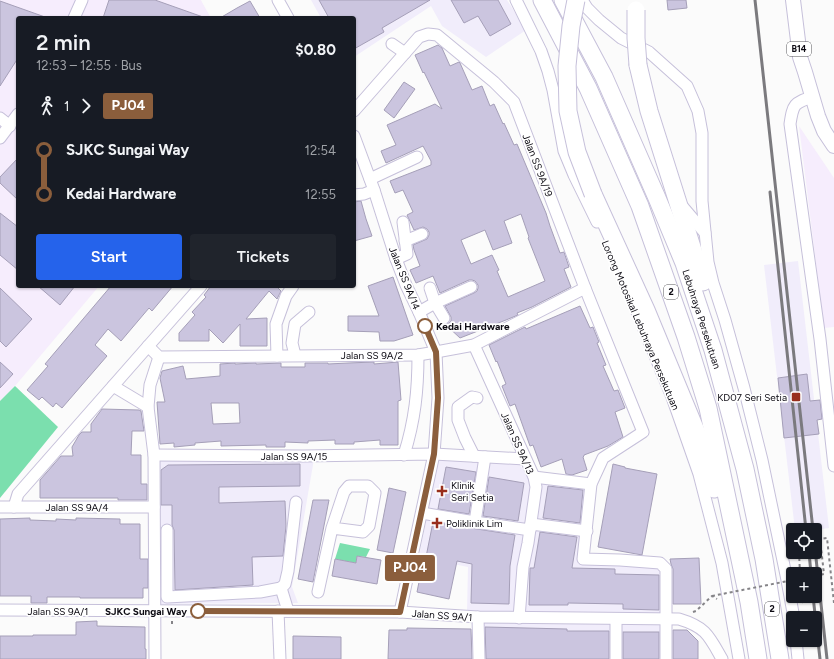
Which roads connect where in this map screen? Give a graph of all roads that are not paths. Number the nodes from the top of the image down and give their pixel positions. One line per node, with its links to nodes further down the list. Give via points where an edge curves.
1 (82, 0): 10 (street)
2 (278, 0): 11 (street)
3 (516, 0): 31 (street, Lorong Motosikal Lebuhraya Persekutuan, via 548,71 564,151)
4 (542, 0): 74 (highway, Lebuhraya Persekutuan / 2, via 588,88 640,206 686,336 708,408)
5 (564, 0): 45 (highway, Lebuhraya Persekutuan / 2, via 604,77 657,198 684,263)
6 (576, 0): 26 (highway, bridge, via 567,66 568,111 577,152)
7 (582, 0): 29 (street, via 599,20 621,38 649,52 687,86 698,111 702,133 702,201)
8 (793, 0): 14 (main road, B14, via 800,57)
9 (637, 5): 27 (highway, bridge, via 638,65 648,111)
10 (75, 16)
11 (287, 16)
12 (392, 44): 13 (street)
13 (405, 53): 15 (street, Jalan SS 9A/19); 38 (street, Jalan SS 9A/19, via 419,37 437,35 514,102)
14 (812, 97): 21 (main road, B14, via 824,131); 59 (street, via 798,102 794,107 790,124 820,339)
15 (356, 109)
16 (16, 117): 18 (street)
17 (0, 118): 18 (street)
18 (10, 126): 19 (street)
19 (0, 138)
20 (356, 141): 23 (street, Jalan SS 9A/14)
21 (834, 146)
22 (417, 158): 23 (street)
23 (370, 179): 24 (street, Jalan SS 9A/14)
24 (374, 190): 25 (street); 33 (street, Jalan SS 9A/14)
25 (356, 196)
26 (596, 200): 31 (street); 74 (highway, via 646,310 701,443)
27 (677, 201): 29 (street); 45 (highway, via 706,293)
28 (403, 222): 32 (street)
29 (706, 233): 77 (street, via 708,262 726,320 762,460)
30 (422, 234): 32 (street)
31 (604, 237): 91 (street, Lorong Motosikal Lebuhraya Persekutuan, via 638,312 699,474 722,563)
32 (405, 241): 33 (street, via 407,254)
33 (396, 259): 41 (street, Jalan SS 9A/14)
34 (471, 287): 39 (street)
35 (199, 288): 44 (street)
36 (292, 288): 50 (street, via 276,324)
37 (430, 288): 39 (street)
38 (585, 288): 43 (street, Jalan SS 9A/2); 61 (street, Jalan SS 9A/19, via 643,432 603,458)
39 (435, 303): 41 (street); 42 (street)
40 (309, 312): 48 (street, via 295,324 292,343)
41 (419, 312): 46 (street, Jalan SS 9A/14)
42 (444, 318)
43 (474, 345): 46 (street, Jalan SS 9A/2); 58 (street, Jalan SS 9A/13)
44 (148, 346): 49 (street); 51 (street)
45 (713, 350): 93 (highway, Lebuhraya Persekutuan / 2, via 760,536)
46 (436, 352): 47 (street, Jalan SS 9A/2); 55 (street, Jalan SS 9A/14, via 438,398)
47 (418, 354): 48 (street, Jalan SS 9A/2); 54 (street, via 417,394 413,422)
48 (295, 355): 50 (street, Jalan SS 9A/2)
49 (159, 356): 50 (street, Jalan SS 9A/2); 53 (street, via 150,385)
50 (277, 356)
51 (113, 386): 53 (street); 64 (street, via 18,494)
52 (477, 398): 57 (street, via 472,397 458,407 458,420 465,438)
53 (148, 407): 56 (street)
54 (404, 454): 55 (street, Jalan SS 9A/15); 56 (street, Jalan SS 9A/15)
55 (434, 454): 57 (street, Jalan SS 9A/15); 66 (street, Jalan SS 9A/14)
56 (154, 455): 65 (street)
57 (480, 456): 58 (street, Jalan SS 9A/15); 67 (street)
58 (525, 459): 60 (street, Jalan SS 9A/13)
59 (834, 466)
60 (534, 476): 61 (street); 68 (street, Jalan SS 9A/13, via 536,487)
61 (591, 484): 71 (street)
62 (296, 502): 72 (street, via 288,571 285,584)
63 (0, 506): 64 (street, Jalan SS 9A/4)
64 (14, 507): 65 (street, Jalan SS 9A/4)
65 (154, 507): 76 (street)
66 (422, 513): 67 (street); 79 (street, Jalan SS 9A/14)
67 (475, 522): 68 (street)
68 (531, 527): 71 (street); 81 (street, Jalan SS 9A/13)
69 (332, 528): 69 (street, via 344,492 349,486 368,486 374,493 369,526 362,532); 73 (street)
70 (166, 530): 72 (street, via 167,597 260,592)
71 (587, 531): 83 (street, via 583,559 660,563 666,568)
72 (281, 588): 78 (street)
73 (318, 592)
74 (748, 602): 92 (highway, Lebuhraya Persekutuan / 2)
75 (0, 610): 76 (street, Jalan SS 9A/1)
76 (155, 611): 78 (street, Jalan SS 9A/1); 85 (street)
77 (793, 611)
78 (283, 612): 79 (street, Jalan SS 9A/1); 86 (street)
79 (400, 612): 80 (street, Jalan SS 9A/1)
80 (478, 617): 81 (street, Jalan SS 9A/1); 87 (street)
81 (519, 618): 82 (street, Jalan SS 9A/1)
82 (616, 618): 83 (street, Jalan SS 9A/1); 88 (street)
83 (666, 618): 89 (street); 90 (street, Jalan SS 9A/1, via 691,622 699,627 706,633)
84 (797, 647): 94 (street)
85 (155, 659)
86 (280, 659)
87 (478, 659)
88 (616, 659)
89 (666, 659)
90 (722, 659)
91 (739, 659)
92 (758, 659)
93 (780, 659)
94 (798, 659)

